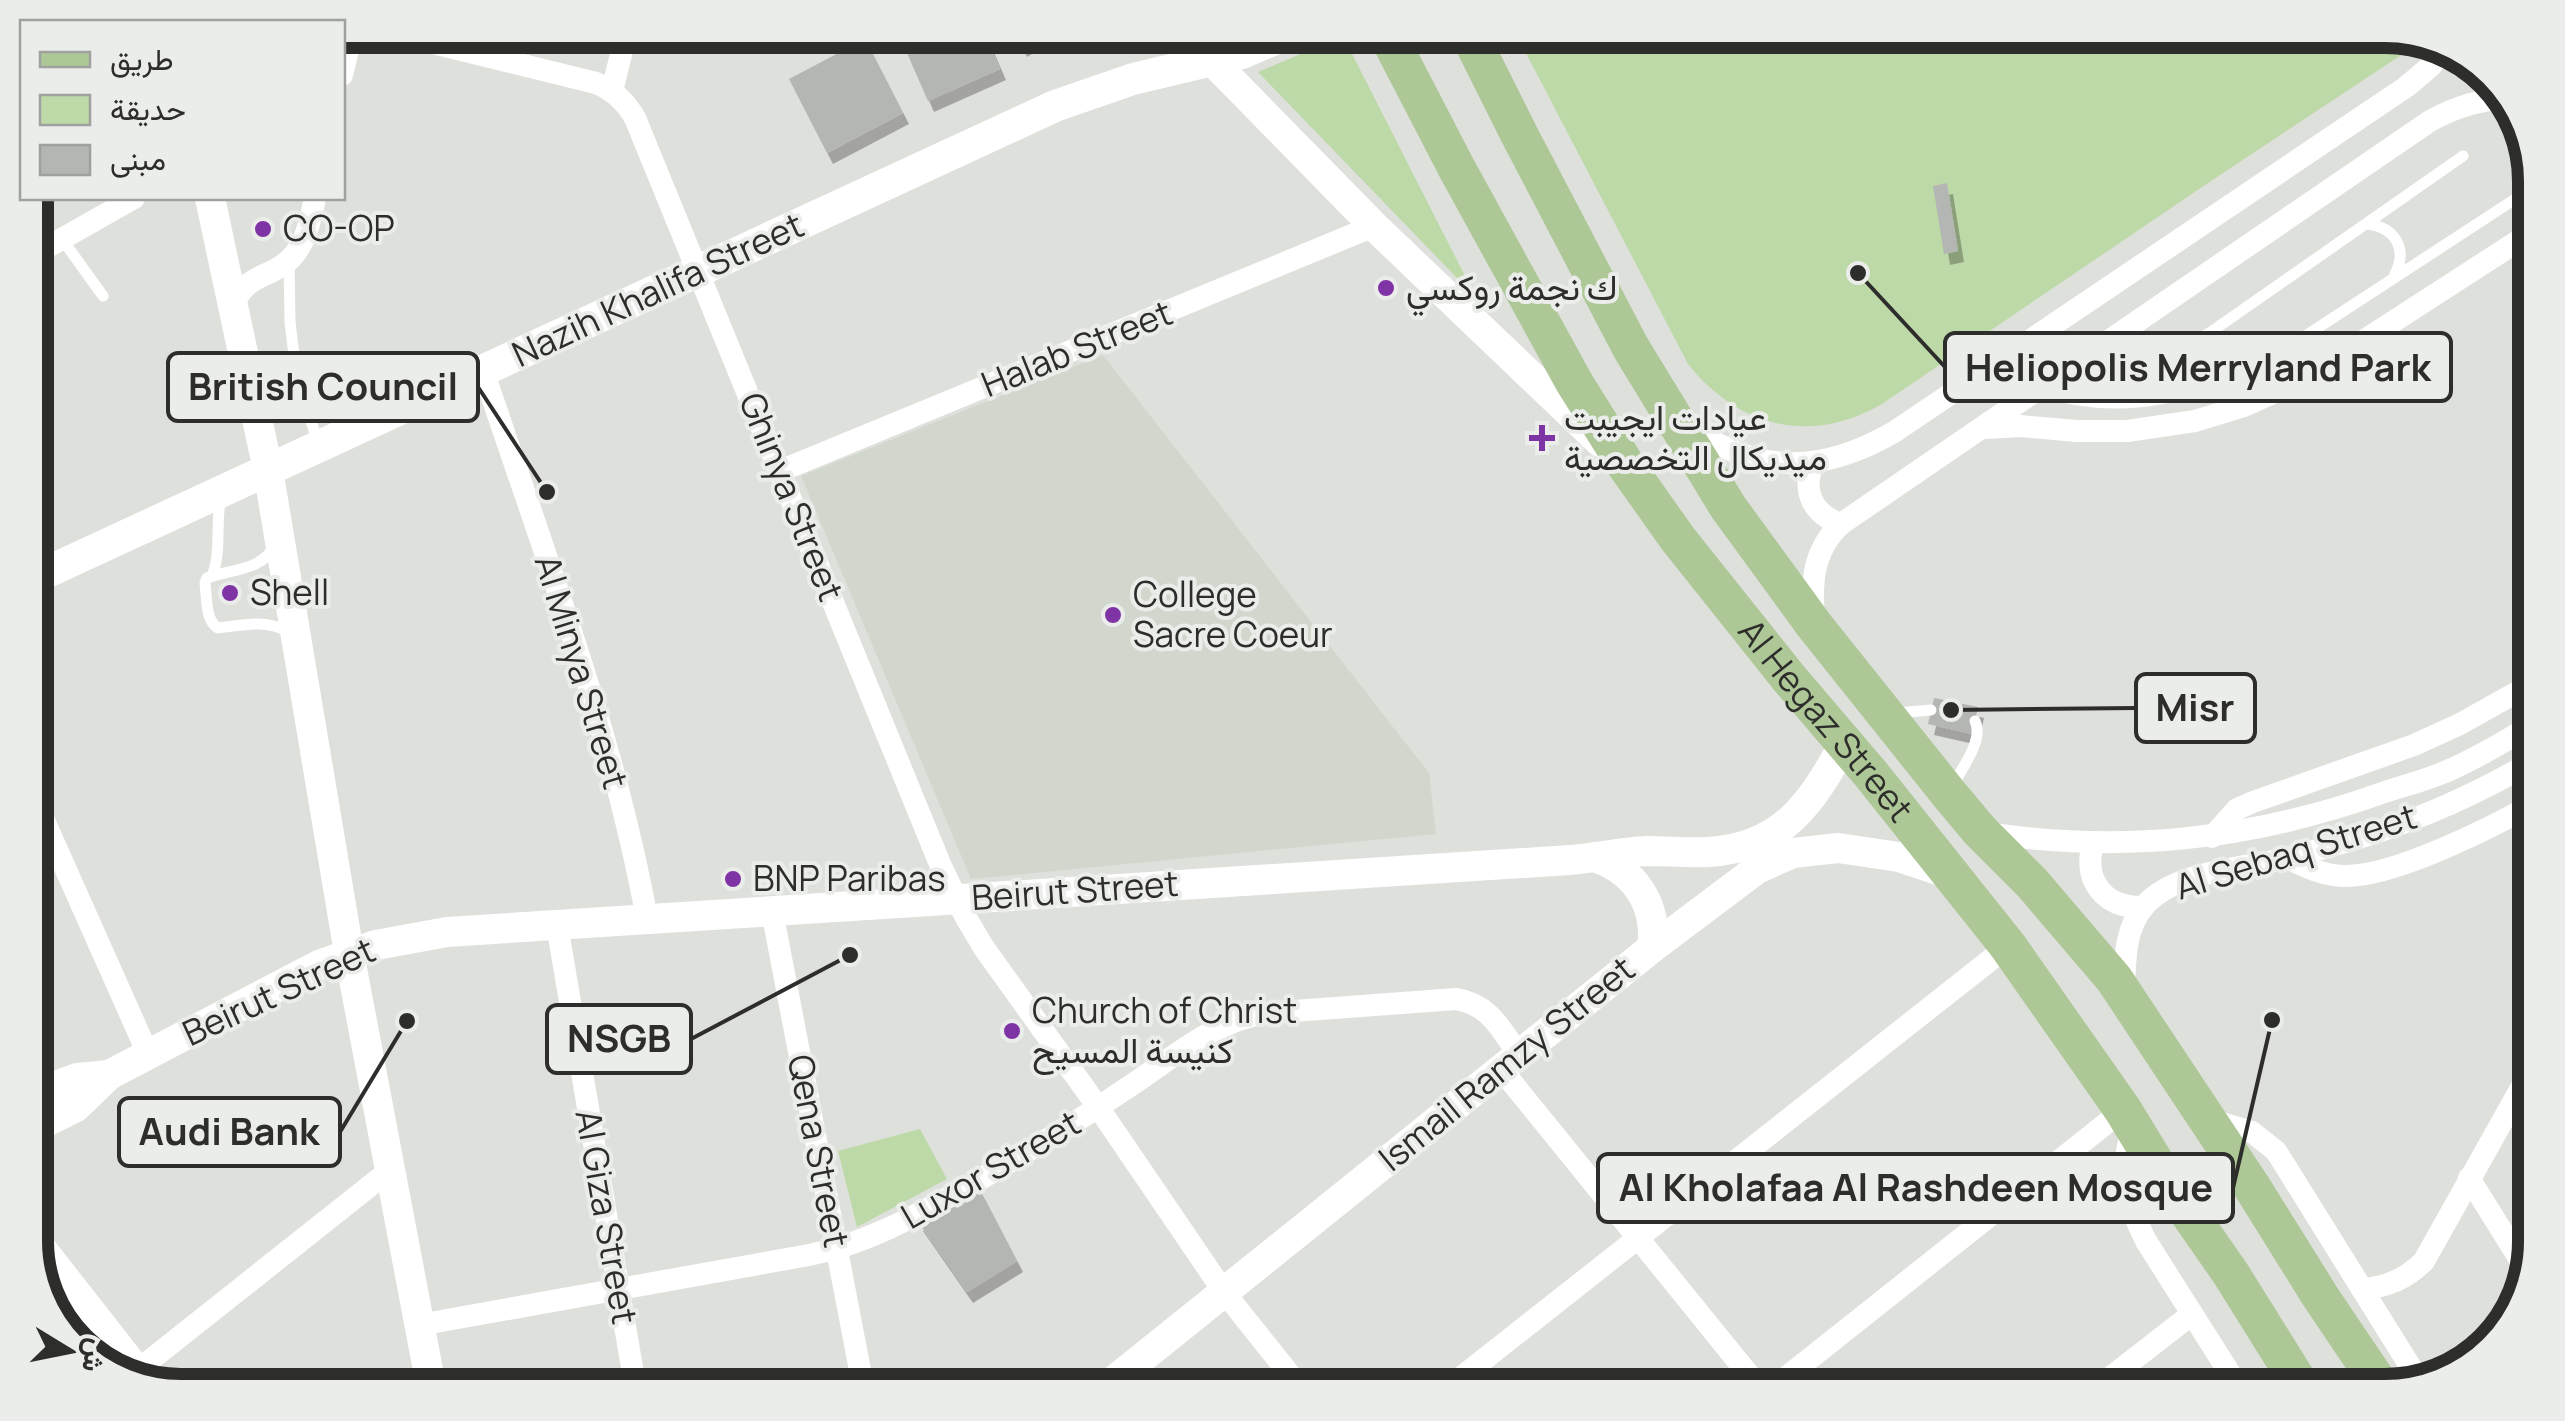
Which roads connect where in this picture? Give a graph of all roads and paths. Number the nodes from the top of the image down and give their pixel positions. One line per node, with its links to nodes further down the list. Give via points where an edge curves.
1 (451, 47): 10 (street)
2 (623, 47): 10 (street)
3 (1198, 47): 9 (street)
4 (1254, 47): 9 (main road, Nazih Khalifa Street)
5 (1394, 47): 12 (main road, Al Hegaz Street)
6 (1422, 47): 12 (main road, via 1443,106)
7 (1476, 47): 31 (main road, Al Hegaz Street)
8 (2437, 58): 34 (street, via 2406,87 1894,432)
9 (1212, 62): 19 (street); 24 (main road, Nazih Khalifa Street, via 1070,100)
10 (612, 91): 24 (street, Ghinya Street, via 635,118)
11 (2487, 96): 28 (street, via 2430,121)
12 (1446, 147): 35 (main road, Al Hegaz Street)
13 (2464, 156): 18 (lane)
14 (2517, 198): 25 (lane)
15 (130, 200): 20 (street)
16 (210, 200): 27 (street)
17 (314, 200): 23 (street, via 305,237)
18 (2367, 224): 25 (lane, via 2382,226 2399,244 2401,262); 28 (lane, via 2189,343 2148,354)
19 (1374, 226): 35 (street); 37 (street, Halab Street)
20 (62, 239): 22 (street); 26 (lane)
21 (2517, 241): 32 (street, via 2306,378 2244,406 2127,431)
22 (48, 247)
23 (289, 260): 27 (street, via 245,286); 33 (lane, via 297,380)
24 (698, 271): 29 (main road, Nazih Khalifa Street); 37 (street, Ghinya Street)
25 (2392, 278): 30 (lane, via 2262,362 2194,391 2121,404 2078,402)
26 (103, 296)
27 (233, 306): 36 (street)
28 (2088, 355): 30 (street)
29 (483, 370): 33 (main road, Nazih Khalifa Street); 64 (street, Al Minya Street, via 600,725)
30 (2037, 390): 32 (street)
31 (1672, 415): 34 (street, via 1734,454); 43 (main road, Al Hegaz Street, via 1728,507)
32 (1981, 428): 39 (street)
33 (320, 446): 36 (main road, Nazih Khalifa Street)
34 (1814, 462): 39 (street, via 1810,498)
35 (1627, 468): 50 (main road, Al Hegaz Street)
36 (268, 470): 38 (main road, Nazih Khalifa Street); 40 (street)
37 (780, 471): 61 (street, Ghinya Street)
38 (223, 491): 41 (main road, Nazih Khalifa Street); 42 (lane)
39 (1840, 524): 43 (street, via 1824,542 1813,572)
40 (280, 537): 42 (lane, via 257,565); 44 (street)
41 (48, 572)
42 (212, 576): 44 (lane, via 204,584 215,627 265,623)
43 (1814, 625): 47 (main road, Al Hegaz Street)
44 (296, 638): 68 (street)
45 (2517, 692): 56 (street, via 2437,736 2274,792 2237,810)
46 (1931, 710): 47 (lane)
47 (1885, 714): 52 (main road, Al Hegaz Street)
48 (1975, 722): 52 (lane, via 1978,735)
49 (2518, 733): 56 (street, Al Sebaq Street, via 2421,781 2325,812)
50 (1844, 744): 58 (street, Beirut Street, via 1800,812 1754,844); 60 (main road, Al Hegaz Street)
51 (2518, 769): 59 (street, Al Sebaq Street, via 2422,816)
52 (1949, 794): 55 (main road, Al Hegaz Street)
53 (2518, 812): 59 (street, via 2366,874 2327,875)
54 (48, 829): 70 (street)
55 (1980, 832): 57 (street, Al Sebaq Street); 69 (main road, Al Hegaz Street, via 2032,883)
56 (2212, 837): 57 (street, Al Sebaq Street)
57 (2093, 842): 62 (street, via 2090,867 2099,889 2118,904)
58 (1594, 858): 61 (street, Beirut Street); 67 (street, via 1619,868 1639,887 1650,912)
59 (2287, 858): 62 (street, Al Sebaq Street, via 2185,880)
60 (1953, 875): 66 (main road, Al Hegaz Street); 67 (street, Ismail Ramzy Street, via 1854,848 1792,853 1739,880)
61 (956, 899): 63 (street, Beirut Street); 75 (street, Ghinya Street)
62 (2142, 907): 69 (street, Al Sebaq Street, via 2129,936)
63 (772, 911): 64 (street, Beirut Street); 82 (street, Qena Street)
64 (647, 919): 65 (street, Beirut Street)
65 (557, 925): 68 (street, Beirut Street, via 432,934); 86 (street, Al Giza Street)
66 (2008, 946): 76 (main road, Al Hegaz Street); 81 (street)
67 (1652, 948): 71 (street, Ismail Ramzy Street)
68 (349, 953): 70 (street, Beirut Street); 79 (street)
69 (2124, 995): 77 (main road, Al Hegaz Street)
70 (148, 1054): 72 (street, Beirut Street)
71 (1510, 1062): 75 (street, Luxor Street, via 1488,1012 1465,1000 1268,1013 1212,1030); 81 (street, Luxor Street); 87 (street, Ismail Ramzy Street)
72 (109, 1076): 73 (street, Beirut Street); 78 (street, Beirut Street, via 76,1107)
73 (48, 1089)
74 (2518, 1092): 80 (street)
75 (1098, 1108): 82 (street, Luxor Street, via 924,1211); 87 (street, Ghinya Street)
76 (2128, 1118): 88 (street, via 2125,1164 2132,1209); 100 (street); 103 (main road, Al Hegaz Street)
77 (2204, 1118): 85 (street, via 2272,1146); 104 (main road, Al Hegaz Street)
78 (48, 1121)
79 (390, 1170): 89 (street); 91 (street)
80 (2468, 1178): 83 (street); 85 (street, via 2432,1250 2414,1271 2390,1285)
81 (1638, 1238): 98 (street); 99 (street, Luxor Street)
82 (836, 1249): 86 (street, Luxor Street); 95 (street, Qena Street)
83 (2517, 1254)
84 (49, 1259): 90 (street)
85 (2362, 1289): 92 (street)
86 (619, 1290): 89 (street, Luxor Street); 94 (street, Al Giza Street)
87 (1224, 1292): 96 (street, Ismail Ramzy Street); 97 (street, Ghinya Street)
88 (2192, 1314): 101 (street); 102 (street)
89 (420, 1325): 93 (street)
90 (127, 1362)
91 (147, 1369)
92 (2413, 1370)
93 (429, 1374)
94 (633, 1374)
95 (861, 1374)
96 (1122, 1374)
97 (1290, 1374)
98 (1466, 1374)
99 (1751, 1374)
100 (1788, 1374)
101 (2114, 1374)
102 (2230, 1374)
103 (2293, 1374)
104 (2373, 1374)

